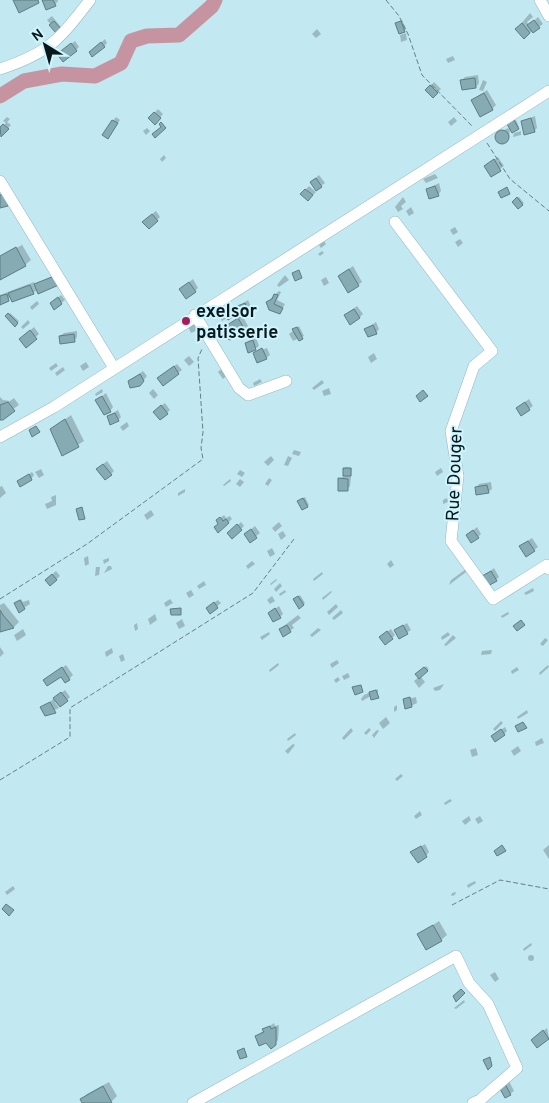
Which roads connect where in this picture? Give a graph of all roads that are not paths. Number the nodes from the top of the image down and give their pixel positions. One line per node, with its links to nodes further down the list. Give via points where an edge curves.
1 (90, 0): 4 (street, via 52,45 37,56)
2 (540, 0): 3 (street)
3 (549, 16)
4 (0, 70)
5 (549, 91): 8 (street)
6 (0, 181): 9 (street)
7 (395, 222): 12 (street, Rue Douger, via 492,351 474,366 451,431 458,476 451,541 493,599 547,565)
8 (195, 315): 9 (street); 10 (street, via 239,388 248,394)
9 (114, 368): 11 (street)
10 (286, 381)
11 (0, 437)
12 (549, 569)
13 (193, 1103): 14 (street, via 456,956 469,983 488,1004 518,1068)
14 (473, 1103)

